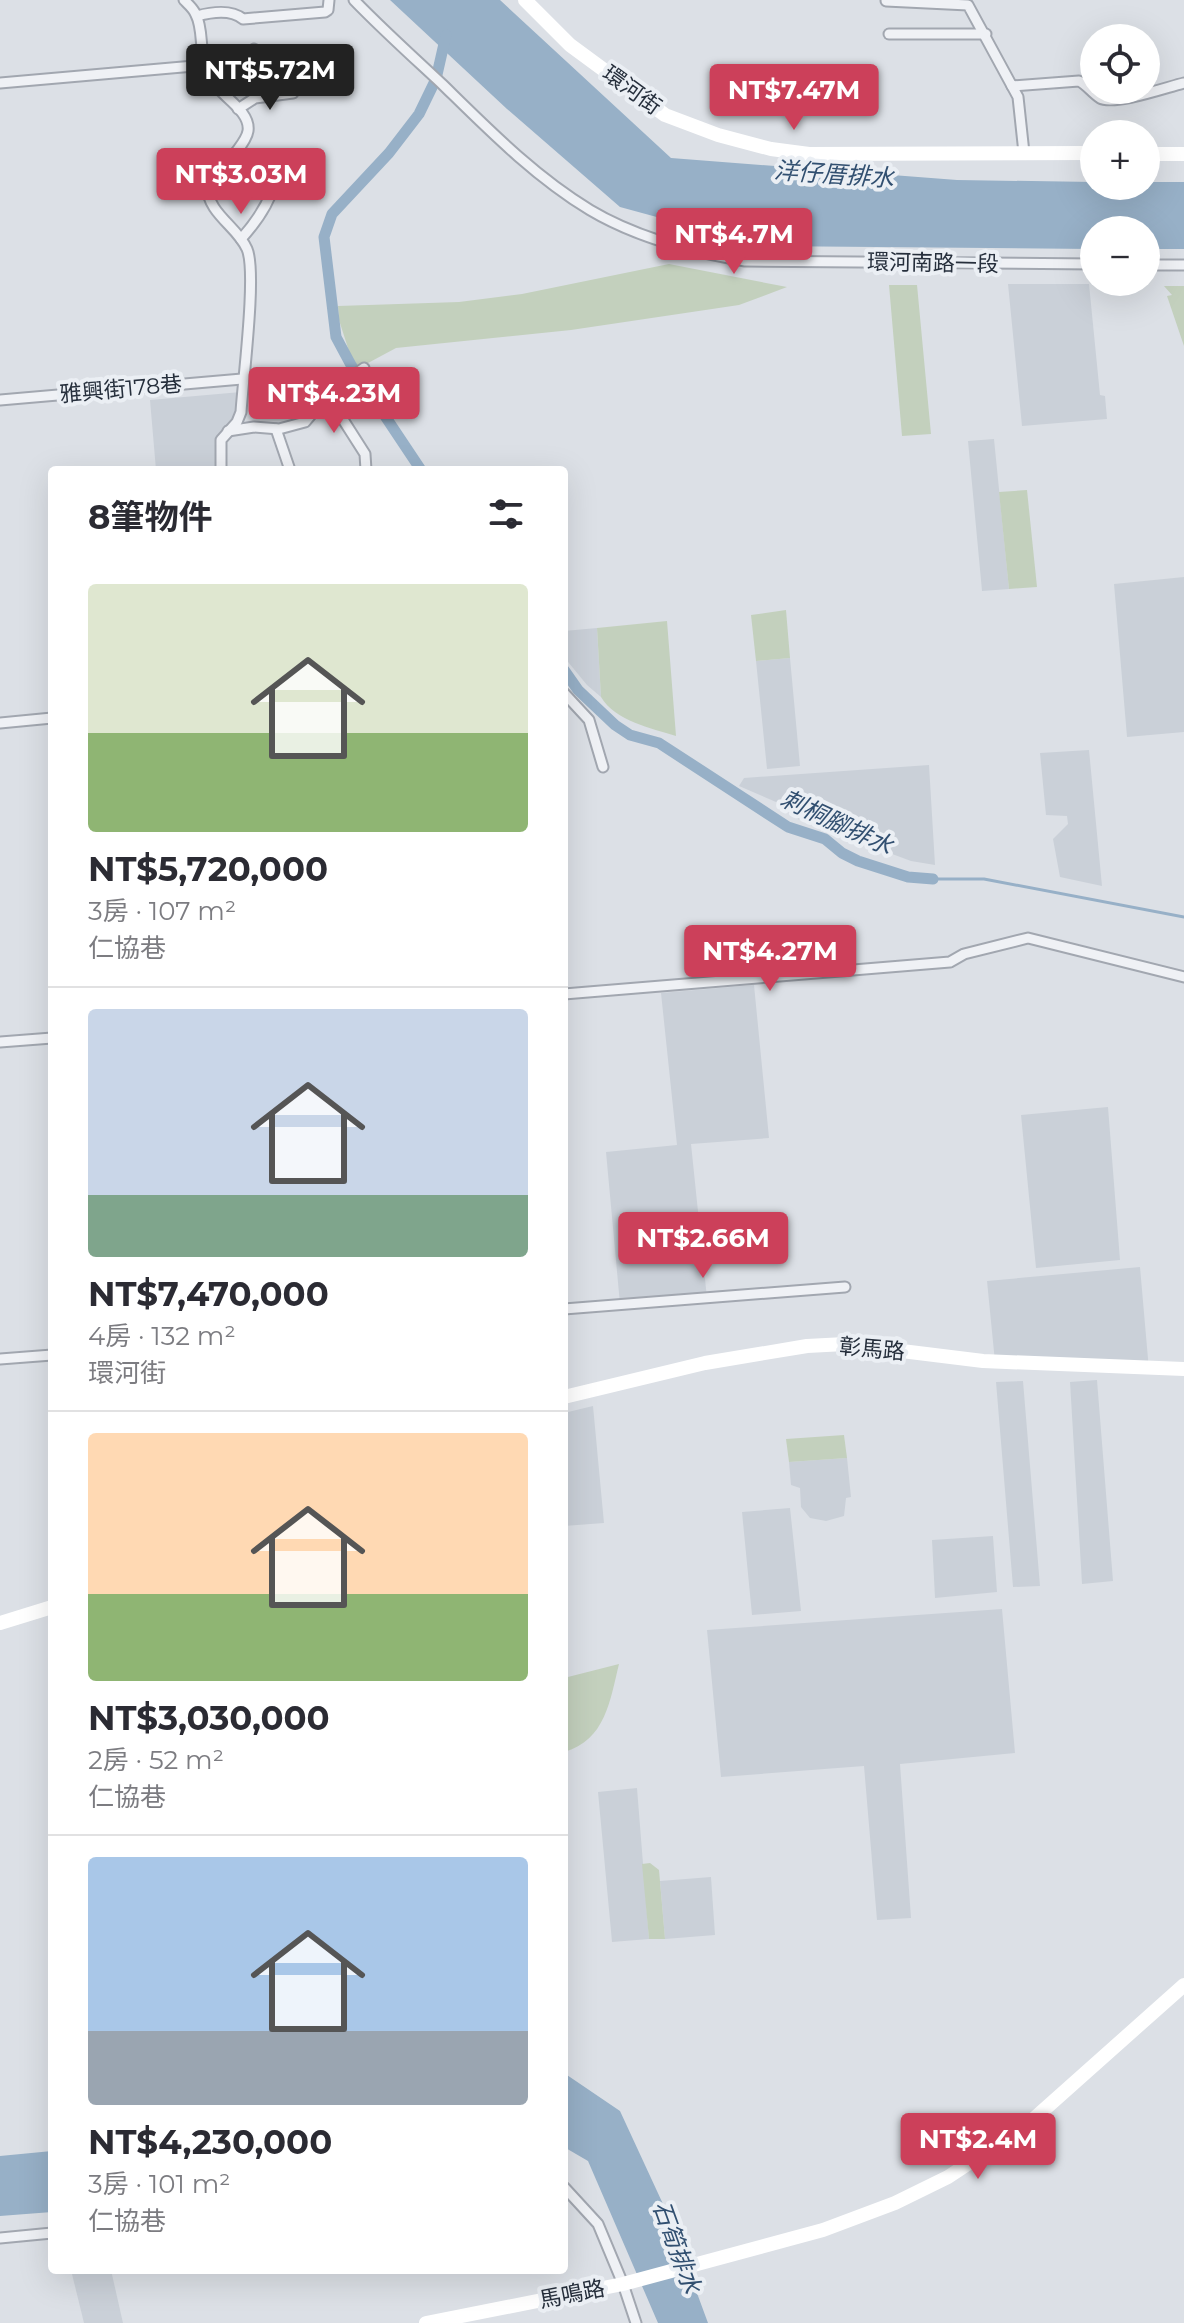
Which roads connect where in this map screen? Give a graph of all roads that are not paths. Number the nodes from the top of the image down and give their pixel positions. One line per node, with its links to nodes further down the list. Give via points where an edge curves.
1 (184, 0): 6 (street)
2 (329, 0): 6 (street, via 325,12 243,19 237,13)
3 (354, 0): 22 (street, 環河南路一段, via 498,140 590,210 651,238 745,261)
4 (525, 0): 16 (street, 環河街, via 570,45 665,115 718,135 809,154)
5 (886, 1): 8 (street, via 968,5)
6 (197, 16): 10 (street)
7 (889, 34): 8 (street)
8 (986, 34): 13 (street)
9 (254, 49): 10 (street, via 251,61)
10 (205, 64): 11 (street); 15 (street, via 211,80)
11 (0, 83)
12 (1184, 83): 13 (street, via 1107,100 1079,81)
13 (1012, 86): 16 (street)
14 (293, 93): 15 (street, via 255,98)
15 (238, 109): 21 (street, via 248,131 207,186 207,195)
16 (1024, 153): 17 (street, 環河街)
17 (1080, 153)
18 (1160, 154): 19 (street)
19 (1184, 154)
20 (278, 166): 21 (street, via 269,202)
21 (241, 239): 26 (street, via 251,275)
22 (1080, 264)
23 (1160, 265): 24 (street)
24 (1184, 265)
25 (364, 368): 27 (street)
26 (242, 379): 28 (street, 雅興街178巷); 30 (street, via 241,412)
27 (328, 396): 29 (street, via 305,422); 33 (street, via 365,454)
28 (0, 400)
29 (276, 429): 30 (street); 32 (street)
30 (228, 431): 31 (street, via 221,440)
31 (221, 466)
32 (289, 466)
33 (366, 466)
34 (568, 697): 37 (street, via 589,720)
35 (48, 718): 36 (street)
36 (0, 723)
37 (603, 767)
38 (1184, 977): 39 (street, via 1028,938 950,962)
39 (568, 994)
40 (48, 1038): 41 (street)
41 (0, 1042)
42 (845, 1287): 43 (street)
43 (568, 1309)
44 (48, 1355): 45 (street)
45 (0, 1359)
46 (1184, 1369): 47 (street, 彰馬路, via 983,1361 845,1344 705,1363)
47 (568, 1396)
48 (48, 1608): 49 (street)
49 (0, 1623)
50 (1184, 1985): 54 (street, 馬鳴路, via 1028,2124 948,2177 823,2230)
51 (568, 2191): 54 (street, via 598,2224)
52 (48, 2233): 53 (street)
53 (0, 2238)
54 (623, 2284): 55 (street, 馬鳴路); 56 (street)
55 (426, 2323)
56 (636, 2323)

